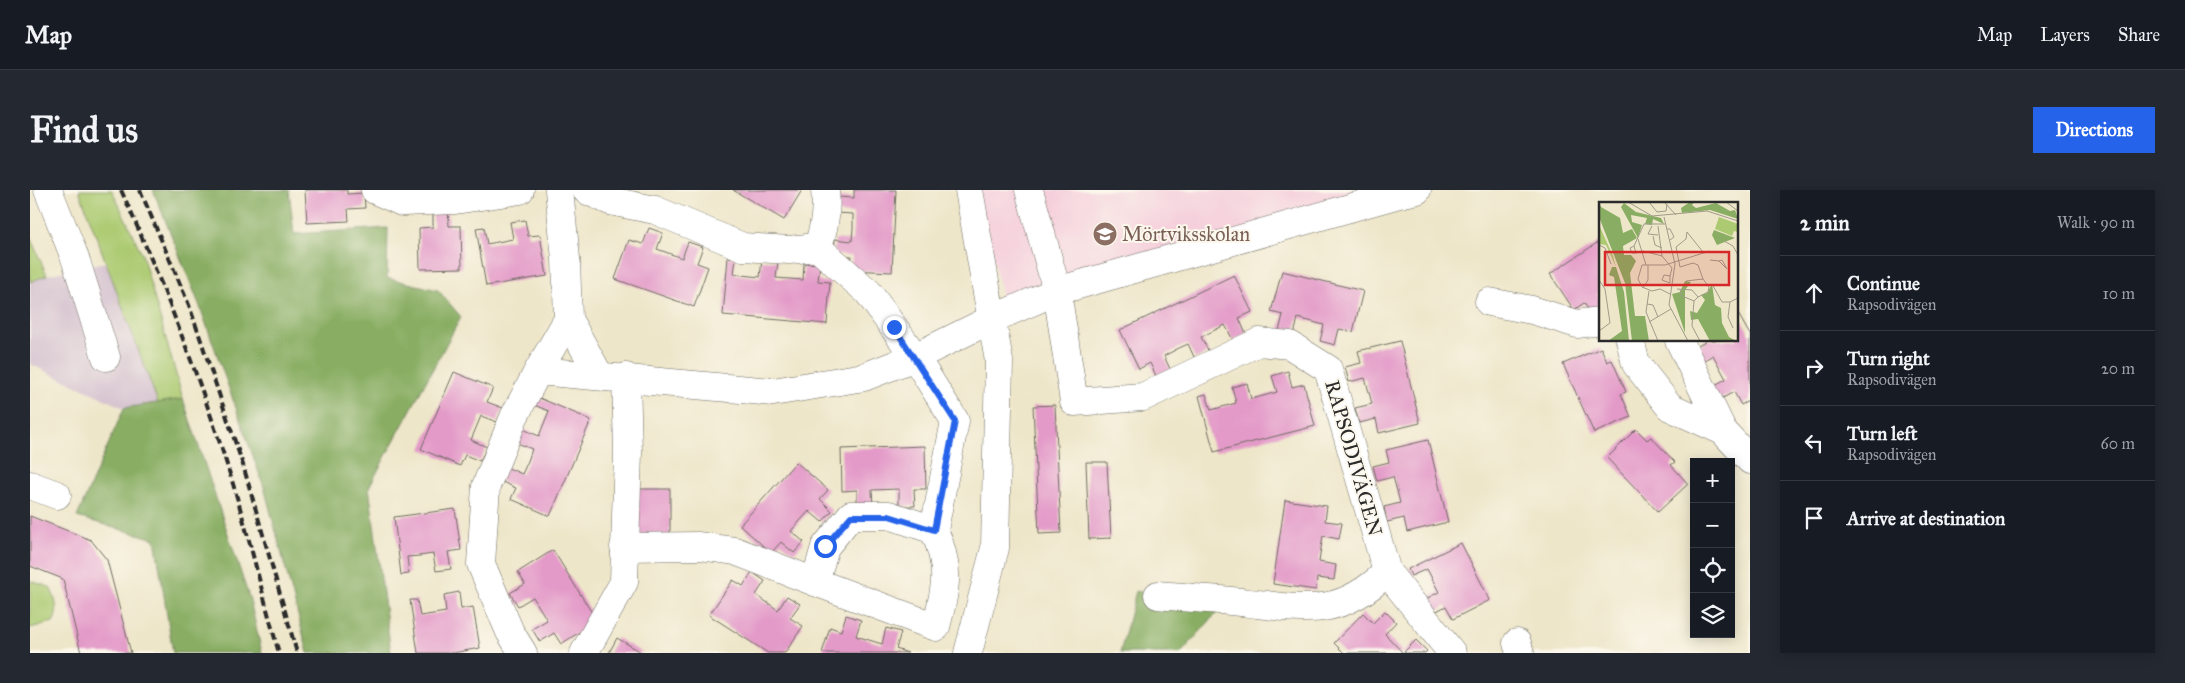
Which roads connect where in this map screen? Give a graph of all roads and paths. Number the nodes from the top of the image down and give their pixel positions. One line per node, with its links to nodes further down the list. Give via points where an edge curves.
1 (48, 190): 19 (street, via 75,258)
2 (375, 190): 10 (street, via 402,202)
3 (520, 190): 10 (street)
4 (560, 190): 14 (street)
5 (586, 190): 11 (street, via 610,201 655,210 743,248 789,250)
6 (825, 190): 11 (street, via 824,232)
7 (969, 190): 15 (street)
8 (1028, 190): 12 (street)
9 (1404, 191): 12 (street)
10 (455, 195)
11 (817, 247): 20 (street, via 868,292)
12 (1057, 291): 15 (street); 30 (street, RAPSODIVÄGEN, via 1074,402 1143,397 1259,342 1290,345 1328,369)
13 (1489, 302): 16 (street, via 1532,310 1577,324)
14 (568, 319): 21 (street); 22 (street)
15 (992, 319): 20 (street); 35 (street, via 1000,360 995,548)
16 (1599, 321)
17 (1630, 341): 24 (street, via 1636,364 1670,407)
18 (1678, 341): 24 (street)
19 (106, 357)
20 (915, 357): 23 (street, via 864,377 773,392); 28 (street, via 955,421)
21 (538, 371): 22 (street); 33 (street, via 514,418 486,486 481,564)
22 (599, 375): 23 (street)
23 (626, 377): 29 (street, via 628,452)
24 (1723, 431): 25 (street)
25 (1750, 460)
26 (30, 485): 27 (street)
27 (57, 495)
28 (934, 530): 31 (street, via 889,516 851,516 825,546); 31 (street, via 943,551 946,589 936,627)
29 (624, 547): 31 (street, via 699,546 735,551); 34 (street, via 624,582)
30 (1387, 572): 32 (street, via 1368,590 1320,609); 36 (street, RAPSODIVÄGEN)
31 (815, 582)
32 (1158, 595)
33 (522, 653)
34 (584, 653)
35 (968, 653)
36 (1452, 653)

